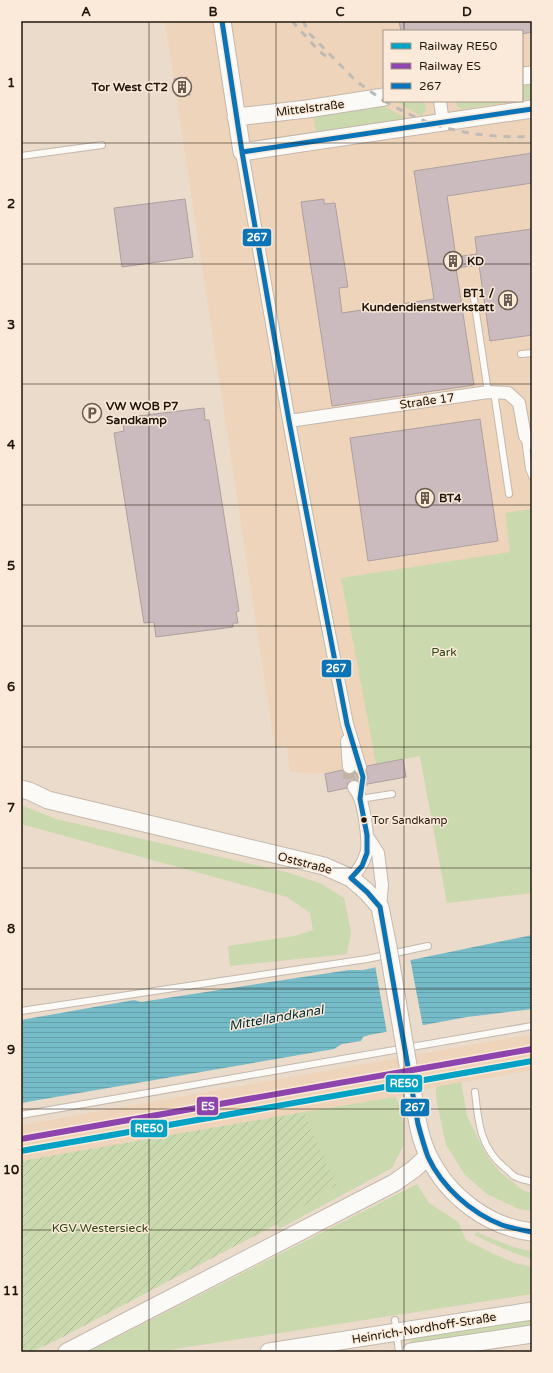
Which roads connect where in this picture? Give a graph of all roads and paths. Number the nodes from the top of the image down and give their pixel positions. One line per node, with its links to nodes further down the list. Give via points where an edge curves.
1 (222, 21): 5 (street)
2 (383, 97): 5 (street, Mittelstraße)
3 (440, 102): 6 (street)
4 (532, 109): 6 (street)
5 (236, 117): 8 (street)
6 (443, 123): 8 (street)
7 (102, 145): 9 (lane)
8 (242, 152): 14 (street)
9 (21, 156)
10 (474, 299): 13 (lane)
11 (532, 353): 12 (lane)
12 (521, 354)
13 (491, 392): 14 (street, Straße 17); 15 (street, Straße 17, via 508,393 519,403); 17 (lane)
14 (289, 422): 18 (street)
15 (528, 440): 16 (lane, via 529,469)
16 (532, 476)
17 (509, 494)
18 (354, 767)
19 (358, 786): 22 (street)
20 (24, 787): 24 (street, Oststraße, via 48,800 324,866)
21 (392, 794): 22 (lane)
22 (360, 799): 23 (street)
23 (367, 835): 24 (street, via 367,853 362,866); 25 (street, via 378,853 382,885)
24 (351, 878): 25 (street, Oststraße)
25 (380, 907): 31 (street, Oststraße, bridge, via 414,1101)
26 (428, 946): 27 (lane, via 367,959)
27 (21, 1012)
28 (532, 1026): 30 (lane)
29 (475, 1092): 32 (lane, via 479,1124 488,1149 496,1161 514,1176)
30 (21, 1115)
31 (428, 1156): 33 (street, Oststraße, via 454,1193 475,1211 502,1225); 37 (street, via 394,1183)
32 (532, 1182)
33 (532, 1232)
34 (532, 1311): 35 (street, Heinrich-Nordhoff-Straße)
35 (396, 1326): 38 (street, Heinrich-Nordhoff-Straße); 39 (lane)
36 (532, 1334): 40 (street, Heinrich-Nordhoff-Straße)
37 (67, 1352)
38 (269, 1352)
39 (400, 1352)
40 (411, 1352)

